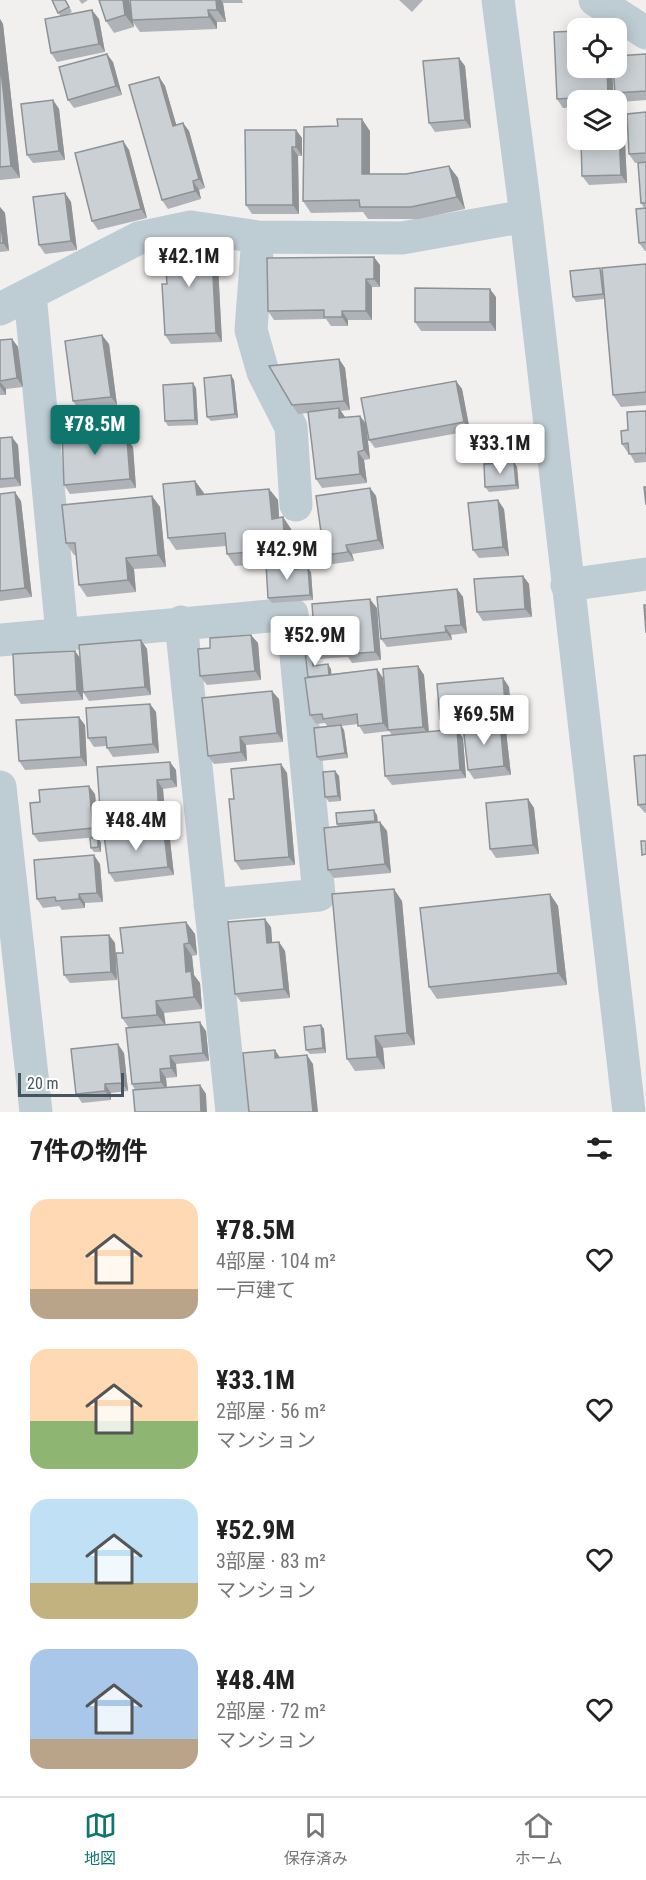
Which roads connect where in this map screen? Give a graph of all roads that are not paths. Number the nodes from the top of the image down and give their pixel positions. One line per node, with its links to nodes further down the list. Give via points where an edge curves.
1 (498, 0): 4 (street)
2 (595, 0): 3 (street)
3 (646, 33)
4 (526, 216): 5 (street, via 402,238); 10 (street)
5 (258, 237): 6 (street, via 191,227 139,238); 8 (street, via 251,330 263,372 291,427)
6 (30, 294): 7 (street); 12 (street)
7 (0, 309)
8 (296, 505)
9 (646, 574): 10 (street)
10 (567, 585): 18 (street)
11 (181, 622): 12 (street); 15 (street); 15 (street, via 292,614 319,895)
12 (62, 634): 13 (street)
13 (0, 640)
14 (0, 787): 16 (street)
15 (210, 905): 17 (street)
16 (36, 1112)
17 (232, 1112)
18 (629, 1112)

